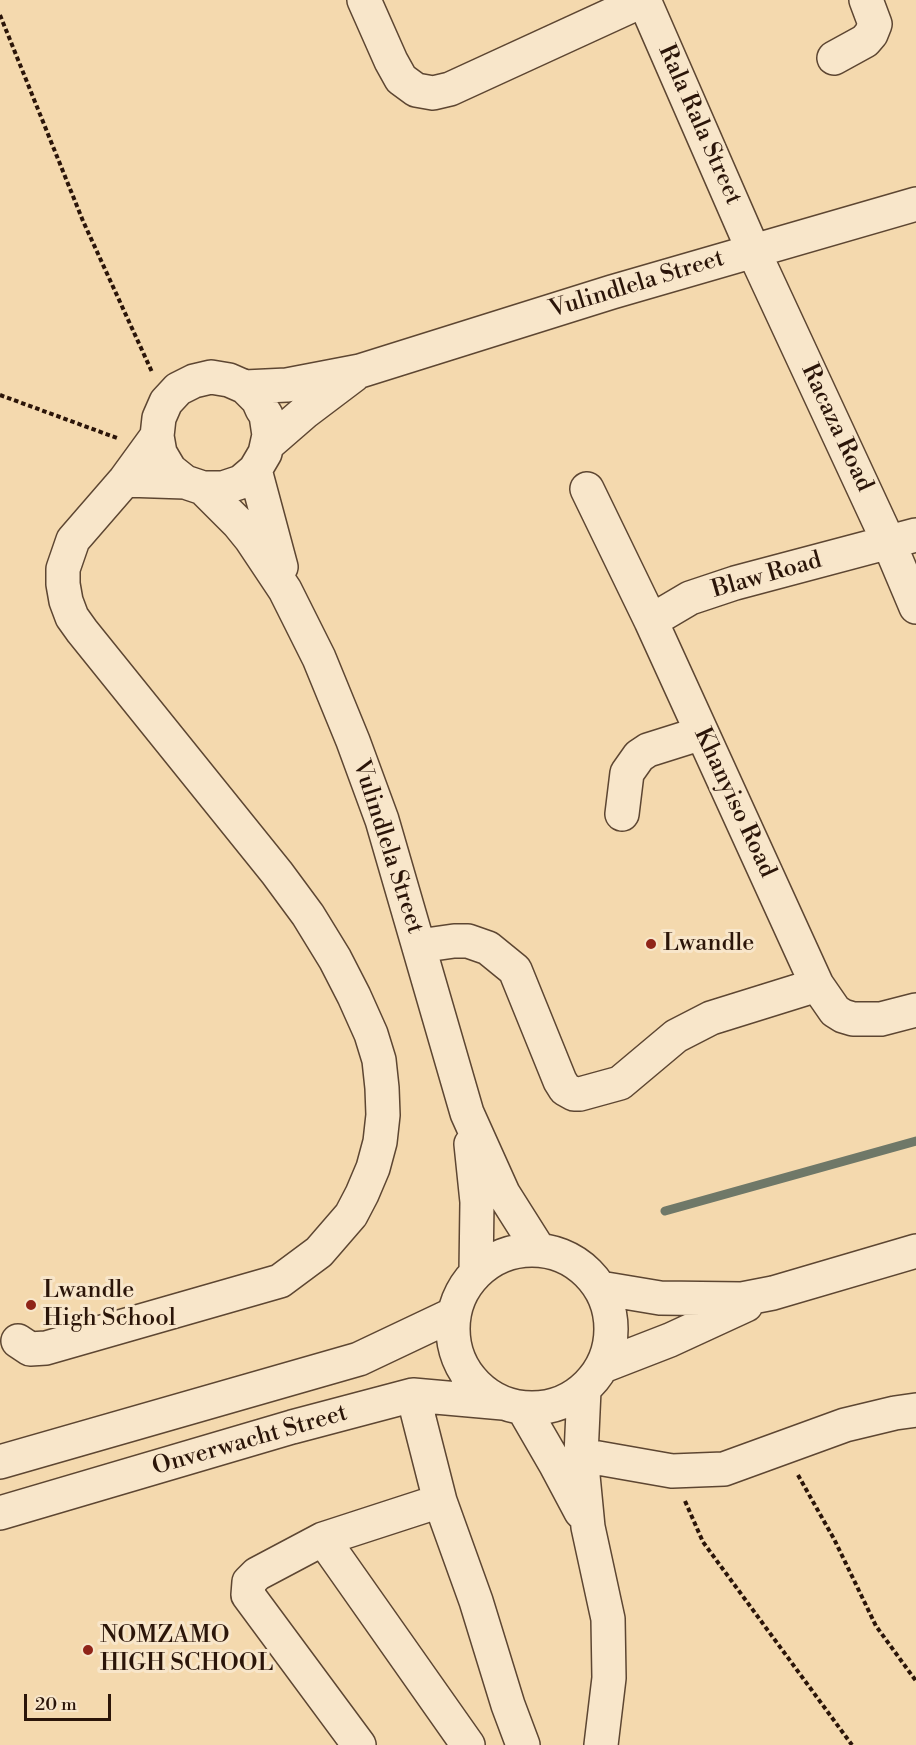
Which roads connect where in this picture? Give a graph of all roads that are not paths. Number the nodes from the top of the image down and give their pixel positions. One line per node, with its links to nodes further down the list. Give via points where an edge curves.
1 (364, 0): 2 (street, via 401,79 416,90 433,93 450,89)
2 (644, 0): 6 (street, Rala Rala Street)
3 (866, 0): 4 (street, via 874,24 871,34)
4 (834, 58)
5 (916, 204): 6 (street, Vulindlela Street)
6 (753, 250): 7 (street, Vulindlela Street); 14 (street, Racaza Road)
7 (360, 371): 8 (street, Vulindlela Street, via 287,385); 10 (street, Vulindlela Street, via 305,412)
8 (245, 387): 9 (street, via 211,377 178,389 159,418); 10 (street, via 266,416 269,435)
9 (159, 445): 11 (street); 12 (street, via 170,470)
10 (261, 458): 12 (street, via 241,482 223,488); 15 (street, Vulindlela Street)
11 (125, 480): 12 (street); 30 (street, via 82,528 67,554 63,584 72,617 277,873 335,959 379,1060 381,1133 373,1168 351,1215 319,1252 280,1281 46,1348 30,1349)
12 (194, 485): 15 (street, Vulindlela Street, via 238,523)
13 (587, 489): 17 (street, Khanyiso Road)
14 (902, 539): 16 (street, Racaza Road); 17 (street, Blaw Road, via 735,583 690,598)
15 (285, 590): 20 (street, Vulindlela Street, via 319,658 357,751)
16 (916, 607)
17 (651, 621): 18 (street, Khanyiso Road)
18 (702, 733): 19 (street, via 639,756 627,772); 21 (street, Khanyiso Road)
19 (622, 814)
20 (419, 946): 21 (street, via 468,941 488,948 515,970 560,1081 574,1094 620,1083 676,1036 711,1018); 23 (street, Vulindlela Street)
21 (817, 985): 22 (street, Khanyiso Road, via 835,1011 854,1019 881,1019)
22 (916, 1010)
23 (467, 1113): 24 (street, Vulindlela Street, via 503,1193); 26 (street, Vulindlela Street, via 477,1202)
24 (539, 1250): 26 (street, via 505,1255); 27 (street, via 580,1266)
25 (916, 1251): 28 (street)
26 (476, 1272): 29 (street, via 462,1292)
27 (600, 1288): 28 (street, via 660,1298 711,1300); 31 (street, via 610,1313 611,1340)
28 (773, 1293): 31 (street)
29 (454, 1314): 33 (street, via 453,1336 468,1377 484,1392); 36 (street, Onverwacht Street, via 359,1359)
30 (18, 1341)
31 (594, 1378): 33 (street, via 566,1402 544,1408); 35 (street)
32 (413, 1395): 33 (street, Onverwacht Street); 37 (street); 38 (street, Onverwacht Street)
33 (513, 1406): 39 (street, via 556,1465)
34 (916, 1410): 35 (street, via 845,1425 724,1469 672,1471)
35 (581, 1455): 39 (street)
36 (0, 1462)
37 (440, 1501): 40 (street); 43 (street)
38 (0, 1514)
39 (588, 1527): 44 (street, via 608,1619 609,1678)
40 (323, 1539): 41 (street, via 257,1574 249,1582 248,1595); 42 (street)
41 (359, 1745)
42 (468, 1745)
43 (523, 1745)
44 (601, 1745)

